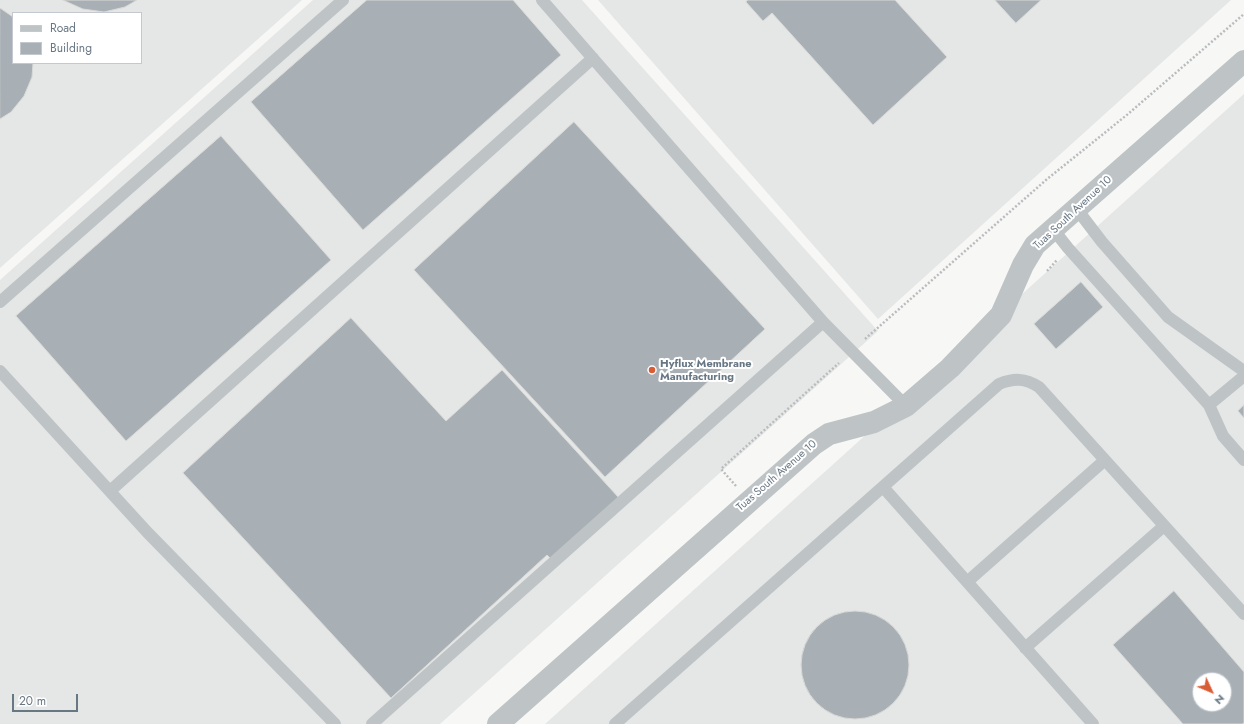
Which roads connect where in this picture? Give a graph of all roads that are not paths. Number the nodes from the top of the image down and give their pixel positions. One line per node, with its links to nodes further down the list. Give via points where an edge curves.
1 (343, 0): 7 (lane)
2 (542, 0): 3 (lane)
3 (593, 58): 8 (lane); 17 (lane)
4 (1244, 62): 5 (street, Tuas South Avenue 10)
5 (1076, 208): 6 (street, Tuas South Avenue 10); 10 (lane, via 1102,242 1168,317)
6 (1053, 229): 12 (lane); 13 (street, Tuas South Avenue 10, via 1035,245 1023,265 1001,315 950,368)
7 (0, 302)
8 (823, 322): 13 (lane); 23 (lane)
9 (0, 371): 17 (lane)
10 (1244, 371)
11 (1244, 376): 12 (lane)
12 (1209, 405): 15 (lane, via 1223,436)
13 (906, 406): 24 (street, Tuas South Avenue 10, via 874,422 822,438)
14 (1105, 460): 16 (lane, via 1039,387 1028,380 1012,379 999,384); 18 (lane); 19 (lane)
15 (1244, 460)
16 (883, 487): 19 (lane); 25 (lane)
17 (110, 491): 22 (lane)
18 (1164, 526): 20 (lane); 21 (lane)
19 (967, 582): 21 (lane)
20 (1244, 614)
21 (1025, 648): 26 (lane)
22 (335, 724)
23 (372, 724)
24 (498, 724)
25 (615, 724)
26 (1092, 724)

